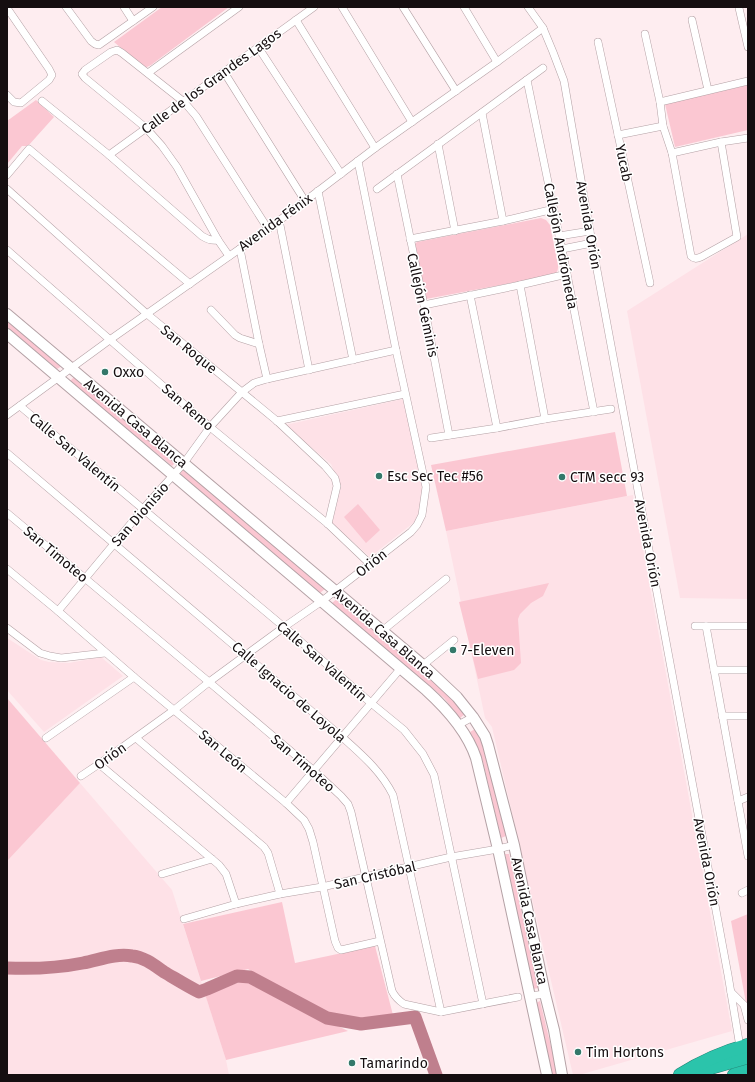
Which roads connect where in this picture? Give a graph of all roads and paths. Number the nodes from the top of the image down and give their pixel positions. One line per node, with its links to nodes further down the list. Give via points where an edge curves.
1 (66, 7): 14 (street, via 91,41 99,45)
2 (124, 7): 14 (street)
3 (153, 7): 14 (street)
4 (238, 7): 23 (street)
5 (314, 7): 12 (street, Calle de los Grandes Lagos)
6 (342, 7): 33 (street)
7 (403, 7): 27 (street)
8 (464, 7): 20 (street)
9 (528, 7): 15 (street, Avenida Orión)
10 (7, 8): 28 (street, via 52,75 20,103 14,102)
11 (739, 8): 19 (street)
12 (296, 20): 18 (street, Calle de los Grandes Lagos); 40 (street)
13 (692, 20): 26 (street)
14 (134, 21)
15 (543, 28): 20 (street, Avenida Fénix); 56 (street, Avenida Orión, via 564,80)
16 (645, 34): 31 (street)
17 (598, 42): 36 (street, Yucab)
18 (258, 47): 22 (street, Calle de los Grandes Lagos); 44 (street)
19 (748, 47)
20 (497, 62): 27 (street, Avenida Fénix)
21 (543, 68): 24 (street)
22 (224, 72): 30 (street, Calle de los Grandes Lagos); 50 (street)
23 (148, 73): 30 (street); 35 (street, via 117,50 82,74)
24 (527, 80): 32 (street); 51 (street, Callejón Andrómeda)
25 (748, 80): 26 (street)
26 (708, 90): 31 (street)
27 (456, 91): 33 (street, Avenida Fénix)
28 (7, 95)
29 (42, 101): 42 (street)
30 (184, 102): 35 (street, Calle de los Grandes Lagos); 54 (street, via 196,116)
31 (660, 102): 34 (street)
32 (482, 113): 39 (street); 53 (street)
33 (412, 122): 40 (street, Avenida Fénix)
34 (664, 126): 36 (street); 41 (street)
35 (146, 128): 42 (street, Calle de los Grandes Lagos); 59 (street, via 177,167)
36 (618, 135): 66 (street, Yucab)
37 (748, 138): 38 (street)
38 (721, 142): 41 (street); 41 (street, via 737,237 697,258 691,256)
39 (438, 144): 45 (street); 55 (street)
40 (375, 148): 43 (street, Avenida Fénix)
41 (672, 153)
42 (109, 155): 59 (street, via 202,236 208,240)
43 (358, 161): 44 (street, Avenida Fénix); 77 (street, Orión)
44 (340, 174): 49 (street, Avenida Fénix)
45 (397, 174): 48 (street); 58 (street, Callejón Géminis)
46 (7, 175): 67 (street, via 28,149)
47 (7, 189): 73 (street, San Roque)
48 (377, 189)
49 (318, 191): 50 (street, Avenida Fénix); 78 (street)
50 (305, 201): 52 (street, Avenida Fénix)
51 (554, 209): 53 (street); 57 (street, Callejón Andrómeda)
52 (279, 220): 54 (street, Avenida Fénix); 80 (street)
53 (503, 221): 55 (street)
54 (268, 229): 61 (street, Avenida Fénix)
55 (455, 231): 58 (street)
56 (590, 231): 57 (street); 60 (street, Avenida Orión)
57 (559, 236): 62 (street, Callejón Andrómeda)
58 (410, 239): 70 (street, Callejón Géminis)
59 (218, 240): 64 (street)
60 (592, 243): 62 (street); 153 (street, Avenida Orión)
61 (240, 249): 64 (street, Avenida Fénix); 76 (street)
62 (562, 249): 65 (street, Callejón Andrómeda)
63 (7, 250): 75 (street, San Remo)
64 (229, 256): 67 (street, Avenida Fénix)
65 (567, 274): 68 (street); 87 (street, Callejón Andrómeda)
66 (650, 283)
67 (190, 284): 73 (street, Avenida Fénix)
68 (520, 285): 69 (street); 89 (street)
69 (470, 295): 70 (street); 92 (street)
70 (424, 304): 93 (street, Callejón Géminis)
71 (211, 310): 76 (street, via 240,338)
72 (7, 314): 79 (street, Avenida Casa Blanca)
73 (147, 314): 75 (street, Avenida Fénix); 83 (street, San Roque)
74 (7, 334): 81 (street, Avenida Casa Blanca)
75 (111, 340): 79 (street, Avenida Fénix); 91 (street, San Remo)
76 (259, 344): 82 (street)
77 (396, 350): 78 (street, San Dionisio); 84 (street, Orión)
78 (353, 360): 80 (street, San Dionisio)
79 (70, 368): 81 (street, Avenida Fénix); 96 (street, Avenida Casa Blanca)
80 (309, 370): 82 (street, San Dionisio)
81 (59, 378): 85 (street, Avenida Fénix); 97 (street, Avenida Casa Blanca)
82 (267, 378): 83 (street, San Dionisio)
83 (242, 392): 90 (street, San Roque); 91 (street, San Dionisio)
84 (405, 394): 90 (street); 102 (street, Orión, via 426,487 422,515 411,532)
85 (20, 406): 88 (street, Avenida Fénix); 98 (street, Calle San Valentín)
86 (611, 409): 87 (street)
87 (594, 412): 89 (street)
88 (7, 415)
89 (544, 419): 92 (street)
90 (277, 421): 100 (street, San Roque, via 335,478 337,486)
91 (210, 427): 96 (street, San Dionisio); 100 (street, San Remo)
92 (497, 428): 93 (street)
93 (450, 435): 94 (street)
94 (431, 438)
95 (7, 453): 101 (street, Calle Ignacio de Loyola)
96 (184, 463): 97 (street, San Dionisio); 106 (street, Avenida Casa Blanca)
97 (174, 476): 98 (street, San Dionisio); 107 (street, Avenida Casa Blanca)
98 (143, 509): 101 (street, San Dionisio); 112 (street, Calle San Valentín)
99 (7, 513): 104 (street, San Timoteo)
100 (328, 524): 102 (street, San Remo)
101 (114, 543): 104 (street, San Dionisio); 117 (street, Calle Ignacio de Loyola)
102 (370, 564): 106 (street, Orión)
103 (7, 569): 108 (street, San León)
104 (85, 578): 108 (street, San Dionisio); 123 (street, San Timoteo)
105 (446, 579): 114 (street)
106 (335, 591): 107 (street, Orión); 114 (street, Avenida Casa Blanca)
107 (322, 601): 112 (street, Orión); 119 (street, Avenida Casa Blanca)
108 (58, 611): 116 (street, San León)
109 (695, 626): 110 (street)
110 (706, 626): 111 (street); 120 (street)
111 (748, 626)
112 (284, 627): 117 (street, Orión); 124 (street, Calle San Valentín)
113 (7, 628): 116 (street, via 40,653 50,656 61,658)
114 (382, 630): 118 (street, Avenida Casa Blanca)
115 (454, 640): 118 (street)
116 (105, 653): 122 (street, San León)
117 (246, 655): 123 (street, Orión); 130 (street, Calle Ignacio de Loyola)
118 (423, 665): 128 (street, Avenida Casa Blanca, via 457,697)
119 (401, 668): 124 (street); 129 (street, Avenida Casa Blanca, via 437,700)
120 (714, 670): 121 (street); 126 (street)
121 (748, 670)
122 (134, 677): 125 (street, San León); 131 (street)
123 (209, 682): 125 (street, Orión); 134 (street, San Timoteo)
124 (371, 703): 130 (street); 143 (street, Calle San Valentín, via 404,730 423,754 434,775)
125 (174, 710): 132 (street, Orión); 138 (street, San León)
126 (722, 716): 127 (street); 137 (street)
127 (748, 716)
128 (473, 717): 129 (street); 140 (street, Avenida Casa Blanca, via 490,749)
129 (458, 725): 141 (street, Avenida Casa Blanca, via 468,738 476,758)
130 (342, 737): 134 (street); 145 (street, Calle Ignacio de Loyola, via 376,768 387,783 393,795)
131 (46, 738)
132 (136, 738): 133 (street, Orión); 149 (street, via 264,847)
133 (99, 764): 135 (street, Orión); 144 (street)
134 (313, 770): 138 (street); 147 (street, San Timoteo, via 348,804)
135 (81, 776)
136 (748, 797): 137 (street)
137 (738, 801): 139 (street)
138 (286, 803): 148 (street, San León, via 304,820 309,829)
139 (747, 843): 142 (street)
140 (514, 845): 141 (street, San Cristóbal); 154 (street, Avenida Casa Blanca)
141 (498, 849): 143 (street, San Cristóbal); 155 (street, Avenida Casa Blanca)
142 (748, 856)
143 (451, 857): 145 (street, San Cristóbal); 157 (street, Calle San Valentín)
144 (212, 859): 146 (street); 150 (street, via 226,874)
145 (410, 867): 147 (street, San Cristóbal); 158 (street, Calle Ignacio de Loyola)
146 (162, 874)
147 (366, 877): 148 (street, San Cristóbal); 152 (street, San Timoteo)
148 (322, 887): 149 (street, San Cristóbal); 152 (street, San León, via 334,941 338,948 341,950)
149 (280, 894): 150 (street, San Cristóbal)
150 (236, 904): 151 (street, San Cristóbal)
151 (184, 919)
152 (380, 941): 158 (street, San Timoteo, via 392,991 399,1001)
153 (731, 992): 159 (street, via 744,1005); 160 (street, Avenida Orión)
154 (545, 994): 155 (street); 163 (street, Avenida Casa Blanca)
155 (530, 996): 162 (street, Avenida Casa Blanca)
156 (518, 997): 157 (street, San Timoteo)
157 (483, 1004): 158 (street, San Timoteo)
158 (441, 1012)
159 (748, 1020)
160 (745, 1050): 164 (highway, via 698,1064); 165 (highway)
161 (748, 1071): 166 (highway)
162 (547, 1075)
163 (562, 1075)
164 (680, 1075)
165 (685, 1075)
166 (734, 1075)

